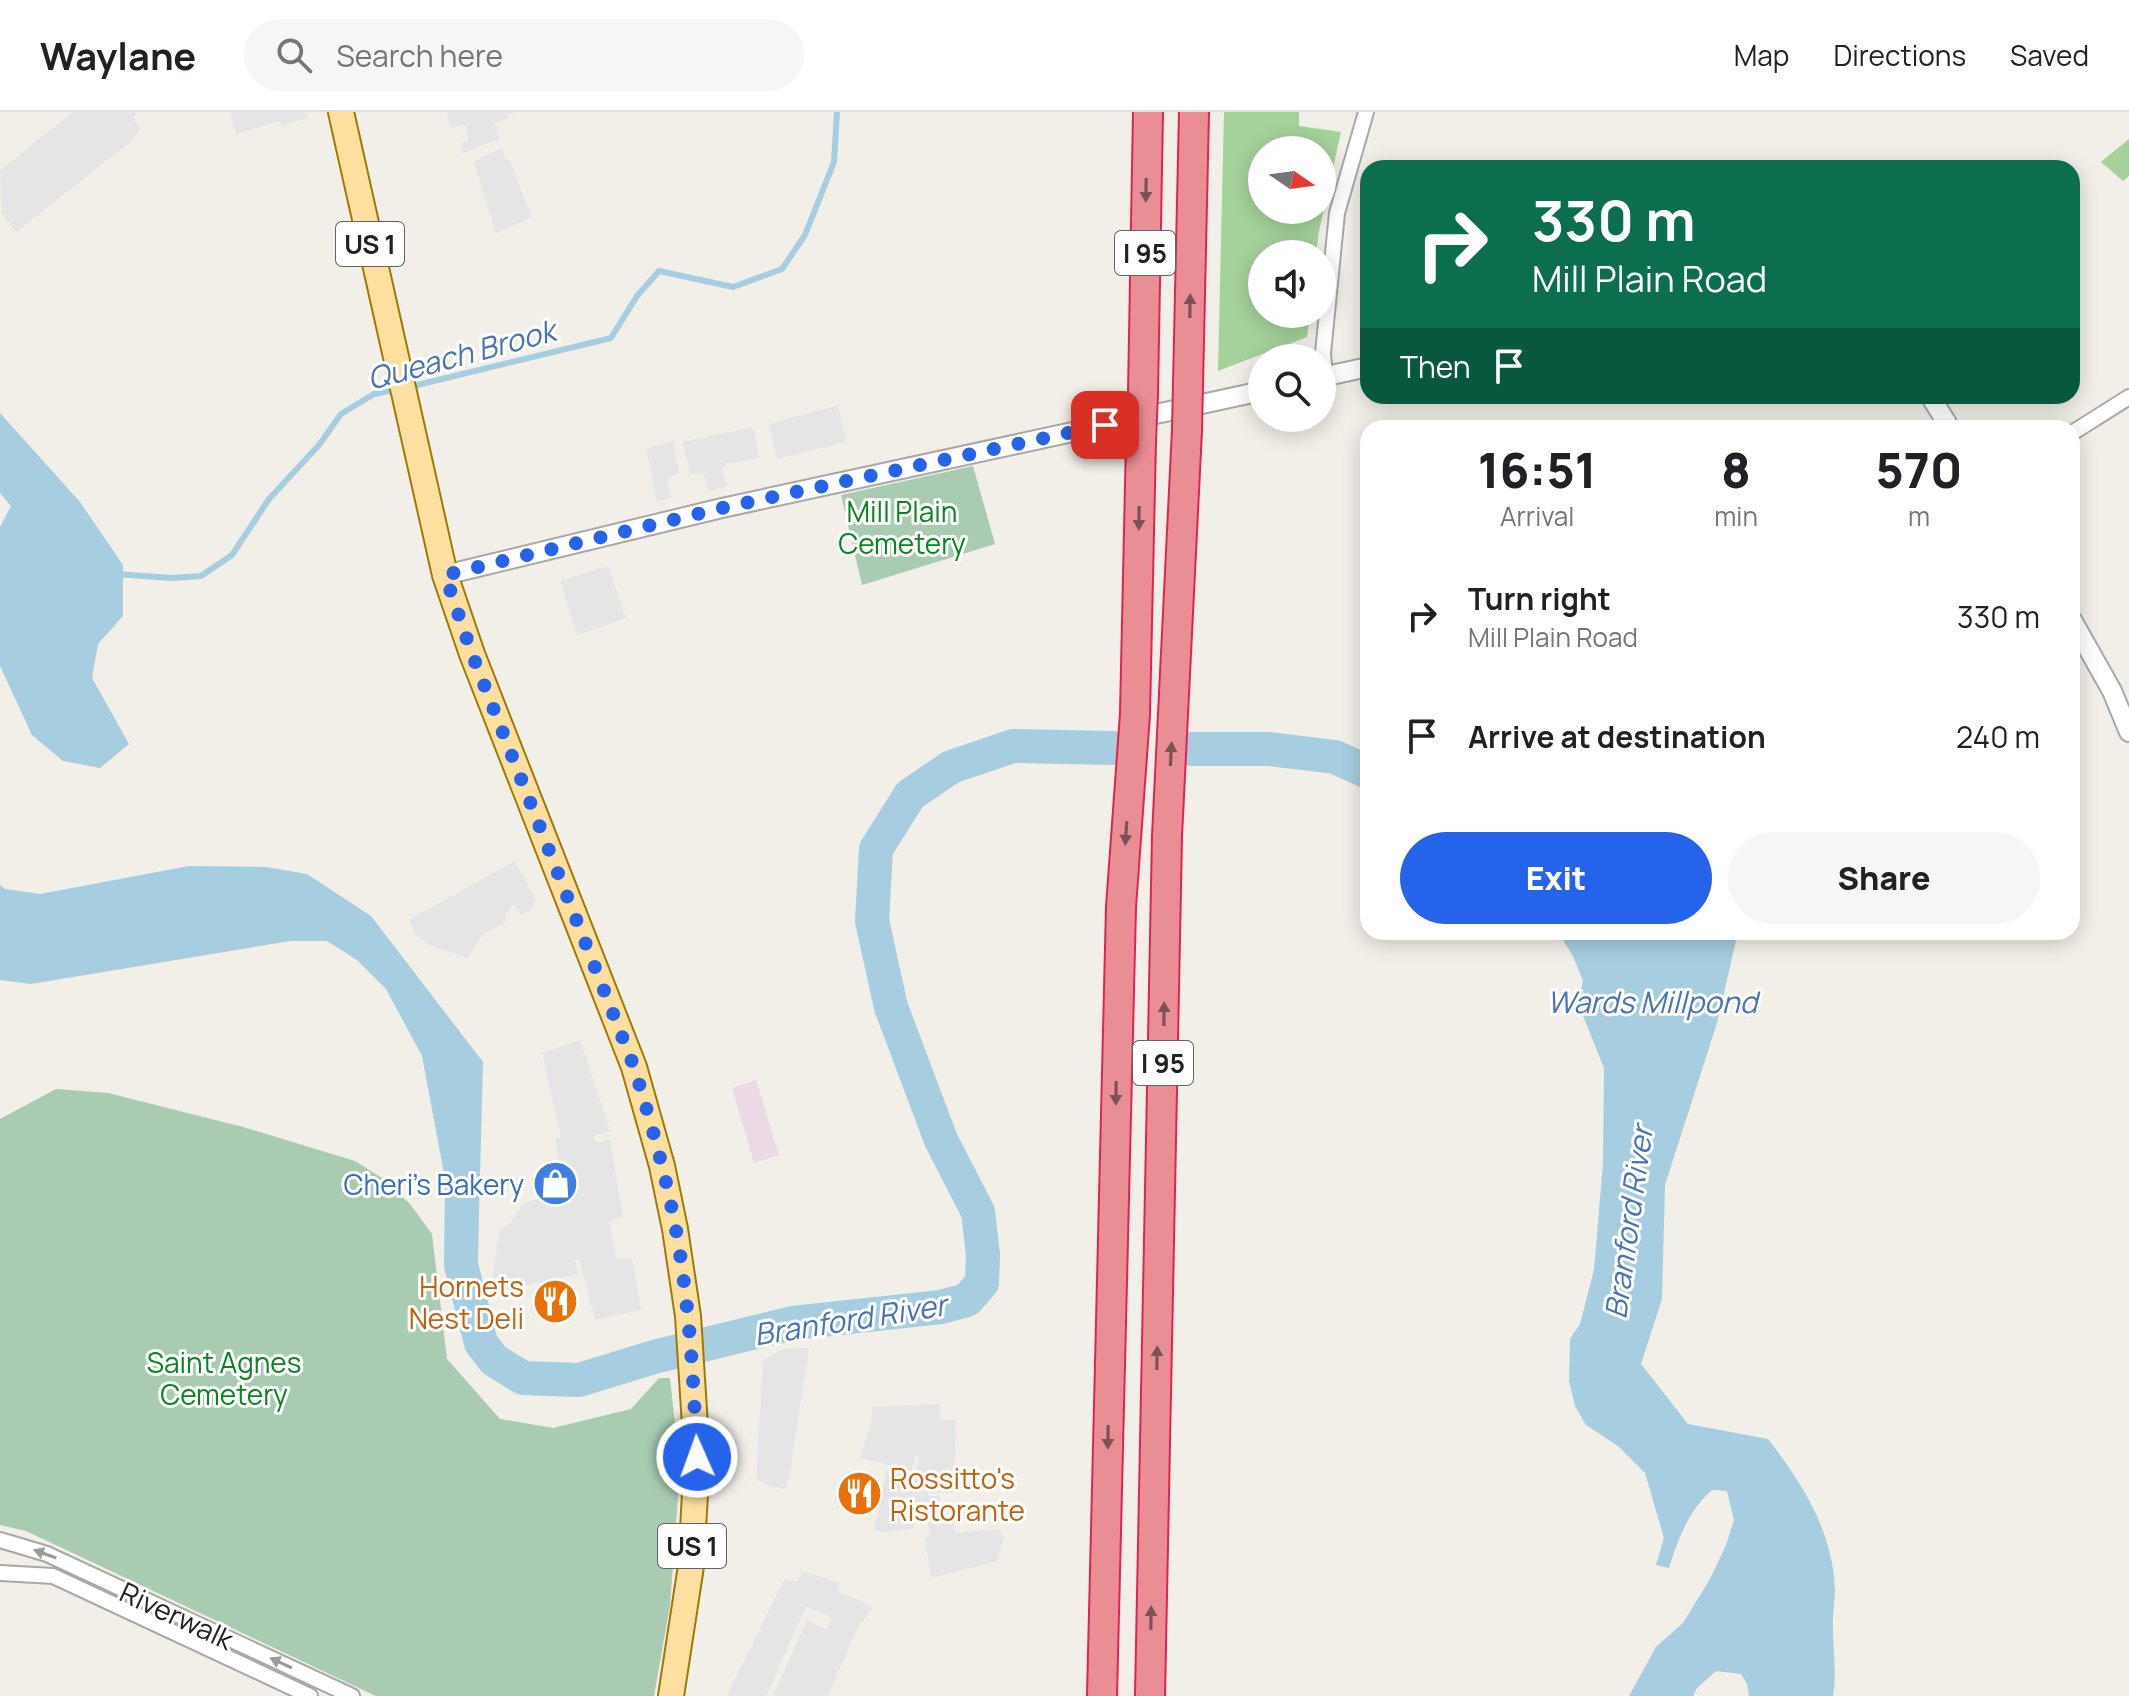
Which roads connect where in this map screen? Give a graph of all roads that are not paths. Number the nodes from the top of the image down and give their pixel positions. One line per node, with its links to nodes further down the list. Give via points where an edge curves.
1 (341, 112): 11 (main road, US 1)
2 (1148, 112): 19 (highway, I 95, one-way to 19, bridge, via 1135,714 1121,907)
3 (1194, 112): 20 (highway, I 95, one-way to 3, bridge, via 1167,836 1187,430)
4 (1366, 112): 5 (street, via 1337,213)
5 (1324, 344)
6 (1360, 369): 7 (street)
7 (1336, 374)
8 (1248, 394): 11 (street, via 722,508)
9 (2129, 397): 10 (street)
10 (2080, 428)
11 (445, 575): 18 (main road, US 1, via 634,1067 662,1166 682,1266 697,1457 691,1566)
12 (2080, 634): 13 (street)
13 (2129, 732)
14 (0, 1540): 17 (street, Riverwalk, one-way to 14, via 47,1554)
15 (0, 1573): 16 (street, Riverwalk, via 53,1576)
16 (310, 1696)
17 (352, 1696)
18 (671, 1696)
19 (1102, 1696)
20 (1150, 1696)

